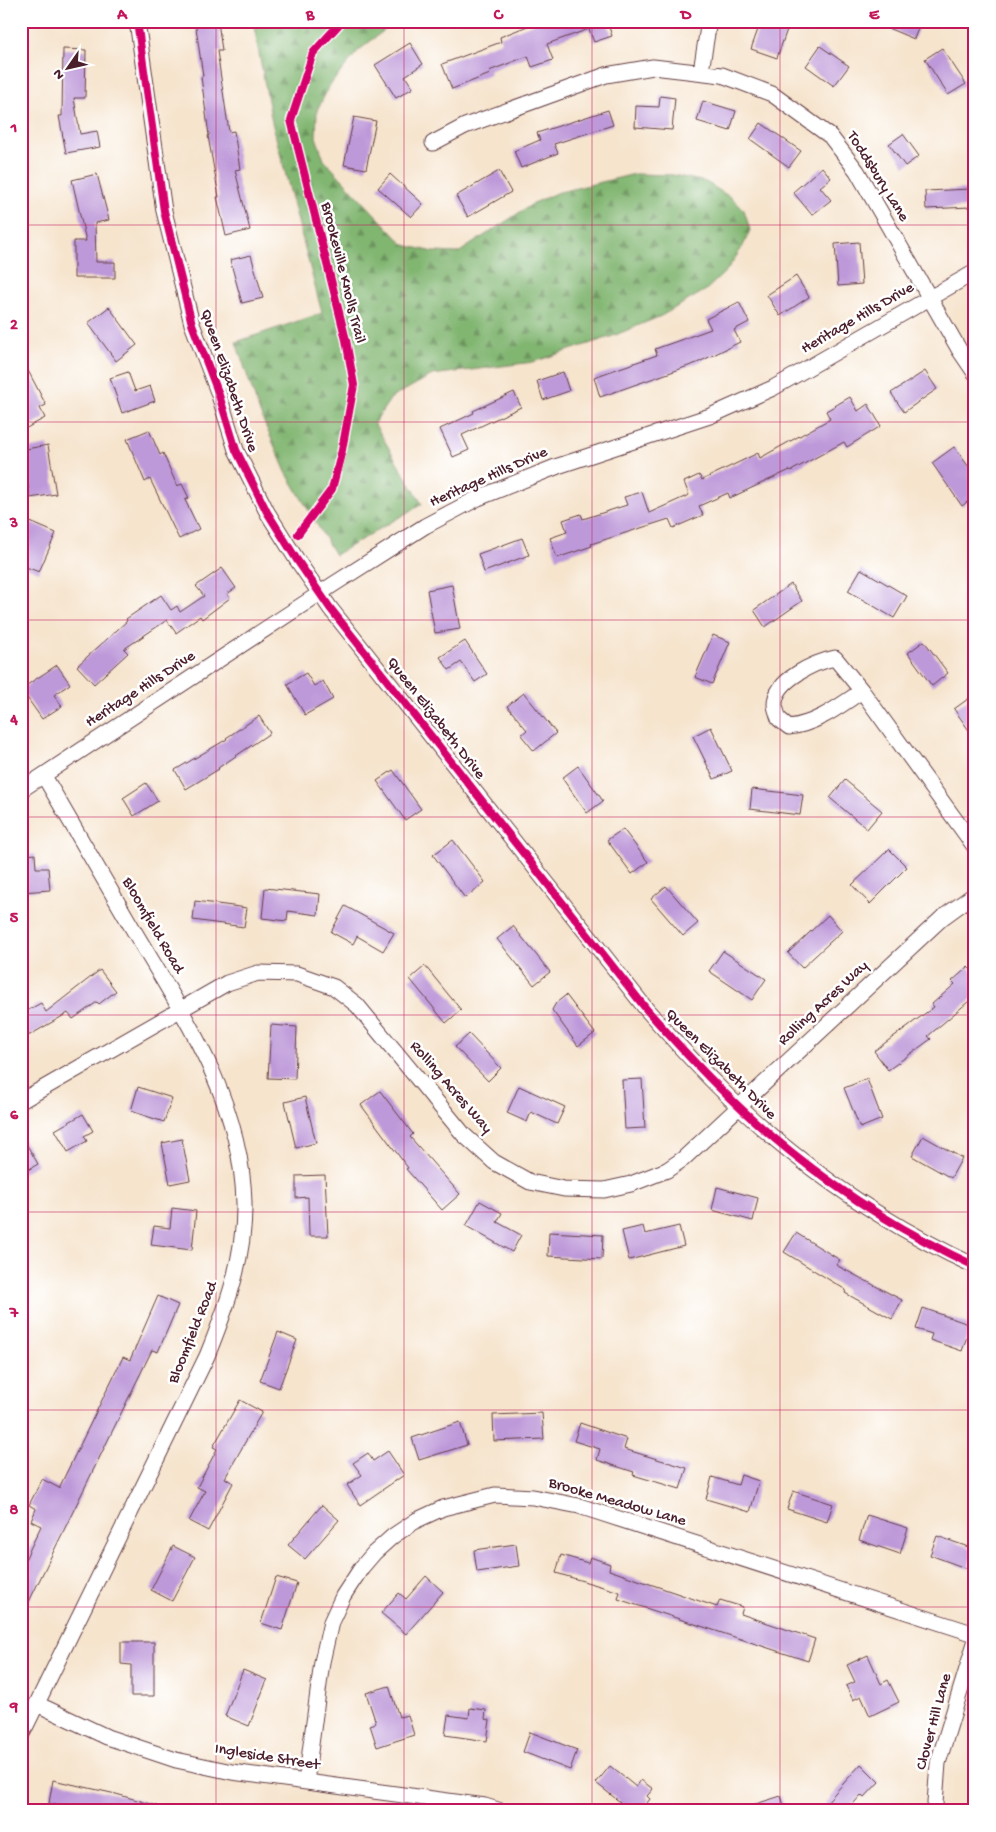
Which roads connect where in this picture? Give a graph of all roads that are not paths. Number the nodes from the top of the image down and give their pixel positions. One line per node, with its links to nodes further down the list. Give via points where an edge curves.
1 (136, 21): 8 (street, Queen Elizabeth Drive, via 164,211 192,324 236,450 267,512)
2 (709, 21): 3 (street)
3 (701, 71): 4 (street, Toddsbury Lane, via 653,67 606,75 465,126); 6 (street, Toddsbury Lane, via 722,74 772,94 830,136 857,171)
4 (434, 143)
5 (975, 272): 6 (street, Heritage Hills Drive)
6 (929, 298): 7 (street, Toddsbury Lane); 8 (street, Heritage Hills Drive, via 773,388 710,416 558,466 478,498 426,526)
7 (975, 373)
8 (320, 593): 10 (street, Heritage Hills Drive); 16 (street, Queen Elizabeth Drive, via 647,1010)
9 (862, 691): 9 (street, via 835,658 809,667 778,690 775,704 779,719 789,727 803,725); 12 (street)
10 (44, 776): 11 (street, Heritage Hills Drive); 14 (street, Bloomfield Road)
11 (21, 790)
12 (975, 847)
13 (975, 894): 16 (street, Rolling Acres Way, via 942,918)
14 (180, 1009): 15 (street, Rolling Acres Way); 16 (street, Rolling Acres Way, via 227,983 258,973 297,974 334,987 358,1005 464,1135 494,1162 530,1182 564,1189 604,1190 667,1170); 20 (street, Bloomfield Road, via 209,1063 239,1154 244,1203 239,1261 207,1356)
15 (21, 1101)
16 (739, 1107): 17 (street, Queen Elizabeth Drive, via 834,1185 897,1225)
17 (975, 1266)
18 (975, 1634): 22 (street, Brooke Meadow Lane, via 579,1506 533,1497 495,1495 443,1508 416,1520 374,1553 348,1588 331,1622 322,1662)
19 (975, 1643): 24 (street, Clover Hill Lane, via 938,1763)
20 (37, 1704): 21 (street, Bloomfield Road); 22 (street, Ingleside Street, via 107,1737 176,1760)
21 (21, 1736)
22 (306, 1782): 23 (street, Ingleside Street, via 485,1806)
23 (501, 1811)
24 (936, 1811)

